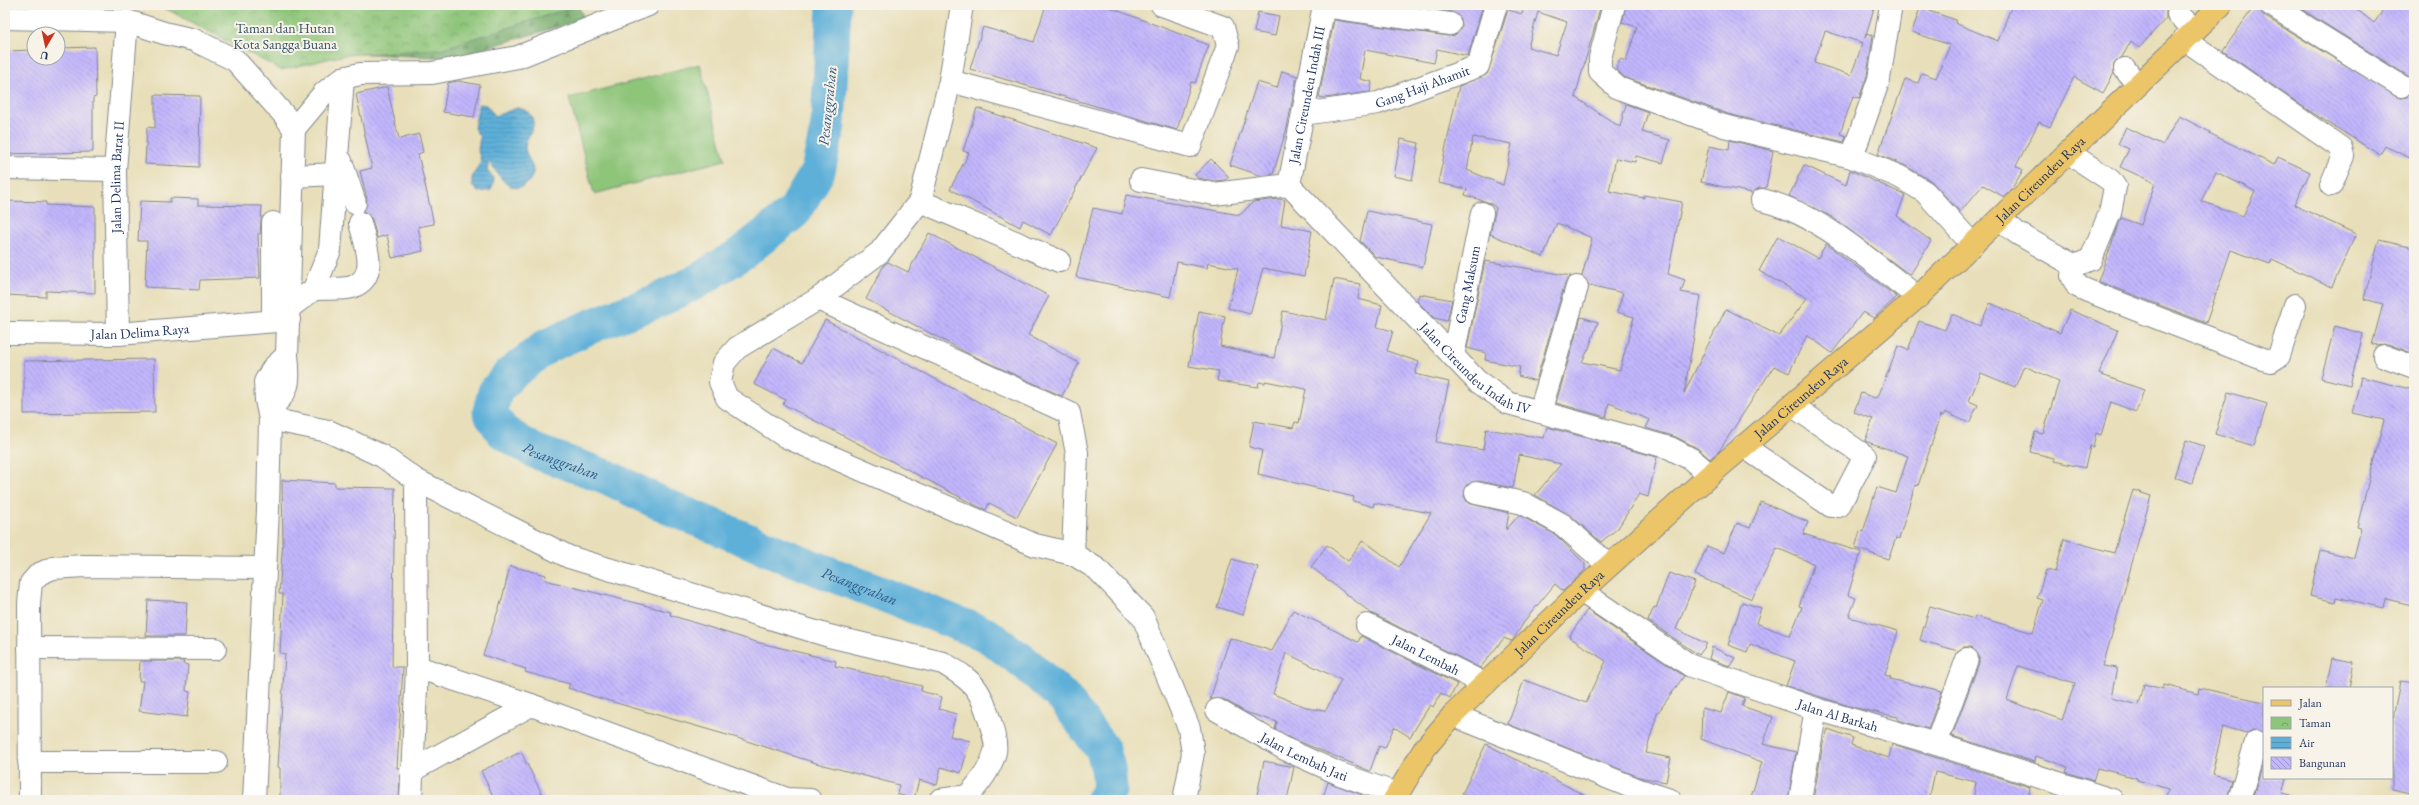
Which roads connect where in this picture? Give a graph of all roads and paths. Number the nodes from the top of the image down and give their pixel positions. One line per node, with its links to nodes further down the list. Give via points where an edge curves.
1 (648, 5): 15 (street, via 518,57 432,73 360,74)
2 (962, 5): 16 (street)
3 (1162, 5): 16 (street, via 1223,27 1228,46 1190,146)
4 (1324, 5): 13 (street); 18 (street, Jalan Cireundeu Indah III)
5 (1496, 5): 18 (street, Gang Haji Ahamit, via 1478,66 1378,103)
6 (1614, 5): 22 (street, via 1600,58 1600,72 1618,88 1724,126)
7 (1891, 5): 22 (street, via 1879,79)
8 (2221, 5): 14 (main road, Jalan Cireundeu Raya)
9 (2271, 5): 17 (street)
10 (2178, 14): 14 (street)
11 (5, 18): 12 (street)
12 (127, 21): 19 (street, via 194,40 235,60); 24 (street, Jalan Delima Barat II)
13 (1450, 24)
14 (2189, 34): 21 (main road, Jalan Cireundeu Raya, via 2131,77); 29 (street, via 2341,148 2343,156)
15 (343, 78): 19 (street, via 324,92); 20 (street)
16 (950, 81): 31 (street)
17 (2401, 86)
18 (1303, 114): 28 (street, Jalan Cireundeu Indah III)
19 (294, 129): 26 (street)
20 (338, 152): 25 (street); 39 (street, via 358,213 370,264 366,276 352,286)
21 (2069, 153): 33 (main road, Jalan Cireundeu Raya); 37 (street, via 2110,180 2115,187 2110,213 2091,258)
22 (1852, 157): 35 (street, via 1925,192)
23 (5, 168): 24 (street)
24 (115, 170): 45 (street, Jalan Delima Barat II)
25 (337, 174): 26 (street); 39 (street, via 330,250)
26 (292, 176): 43 (street)
27 (1141, 180): 28 (street, via 1214,194)
28 (1289, 185): 46 (street, Jalan Cireundeu Indah IV)
29 (2331, 185)
30 (1762, 200): 40 (street, via 1781,204 1804,215)
31 (920, 201): 36 (street); 41 (street, via 880,252)
32 (1482, 213): 46 (street, Gang Maksum)
33 (2000, 219): 35 (main road, Jalan Cireundeu Raya); 37 (street)
34 (273, 222): 43 (street)
35 (1973, 245): 40 (main road, Jalan Cireundeu Raya)
36 (1059, 261)
37 (2075, 266): 42 (street, via 2072,276 2077,286 2272,361 2279,356)
38 (1578, 287): 50 (street)
39 (314, 289): 43 (street)
40 (1918, 297): 49 (main road, Jalan Cireundeu Raya)
41 (818, 299): 56 (street, via 1069,413 1077,453); 56 (street, via 737,348 724,363 720,382 727,398 786,437 1035,545)
42 (2295, 305)
43 (284, 316): 45 (street, Jalan Delima Raya); 51 (street, via 290,374 286,391)
44 (5, 333): 45 (street, Jalan Delima Raya)
45 (118, 334)
46 (1453, 356): 50 (street, Jalan Cireundeu Indah IV, via 1477,381 1508,402)
47 (2384, 356): 48 (street)
48 (2414, 367)
49 (1793, 406): 52 (main road, Jalan Cireundeu Raya); 52 (street, via 1865,456 1839,506 1831,506)
50 (1540, 412): 53 (street, Jalan Cireundeu Indah IV, via 1670,448 1691,459)
51 (269, 414): 54 (street, via 328,431 382,456); 58 (street)
52 (1744, 446): 53 (main road, Jalan Cireundeu Raya)
53 (1710, 475): 57 (main road, Jalan Cireundeu Raya)
54 (416, 480): 64 (street); 81 (street, via 569,557 829,636 943,663 959,673 977,690 990,722 995,750 987,774 968,796)
55 (1476, 493): 57 (street, via 1523,503 1563,525)
56 (1073, 554): 82 (street, via 1097,569 1143,617 1189,728 1193,753)
57 (1608, 565): 59 (main road, Jalan Cireundeu Raya)
58 (265, 568): 61 (street, via 52,568 39,574 31,582); 77 (street)
59 (1581, 591): 65 (main road, Jalan Cireundeu Raya); 67 (street, Jalan Al Barkah, via 1691,666)
60 (1367, 624): 65 (street, Jalan Lembah)
61 (29, 648): 62 (street); 72 (street)
62 (215, 649)
63 (1967, 659): 71 (street)
64 (417, 667): 66 (street); 74 (street)
65 (1485, 684): 69 (main road, Jalan Cireundeu Raya)
66 (531, 705): 74 (street); 79 (street)
67 (1816, 709): 71 (street, Jalan Al Barkah); 84 (street)
68 (1217, 710): 75 (street, Jalan Lembah Jati, via 1285,749)
69 (1453, 715): 75 (main road, Jalan Cireundeu Raya, via 1425,748); 83 (street)
70 (2256, 742): 86 (street)
71 (1936, 744): 85 (street, Jalan Al Barkah)
72 (29, 762): 73 (street); 76 (street)
73 (216, 762)
74 (411, 771): 78 (street)
75 (1395, 797)
76 (30, 800)
77 (254, 800)
78 (411, 800)
79 (785, 800): 80 (street)
80 (810, 800)
81 (940, 800)
82 (1184, 800)
83 (1670, 800)
84 (1800, 800)
85 (2112, 800)
86 (2239, 800)

